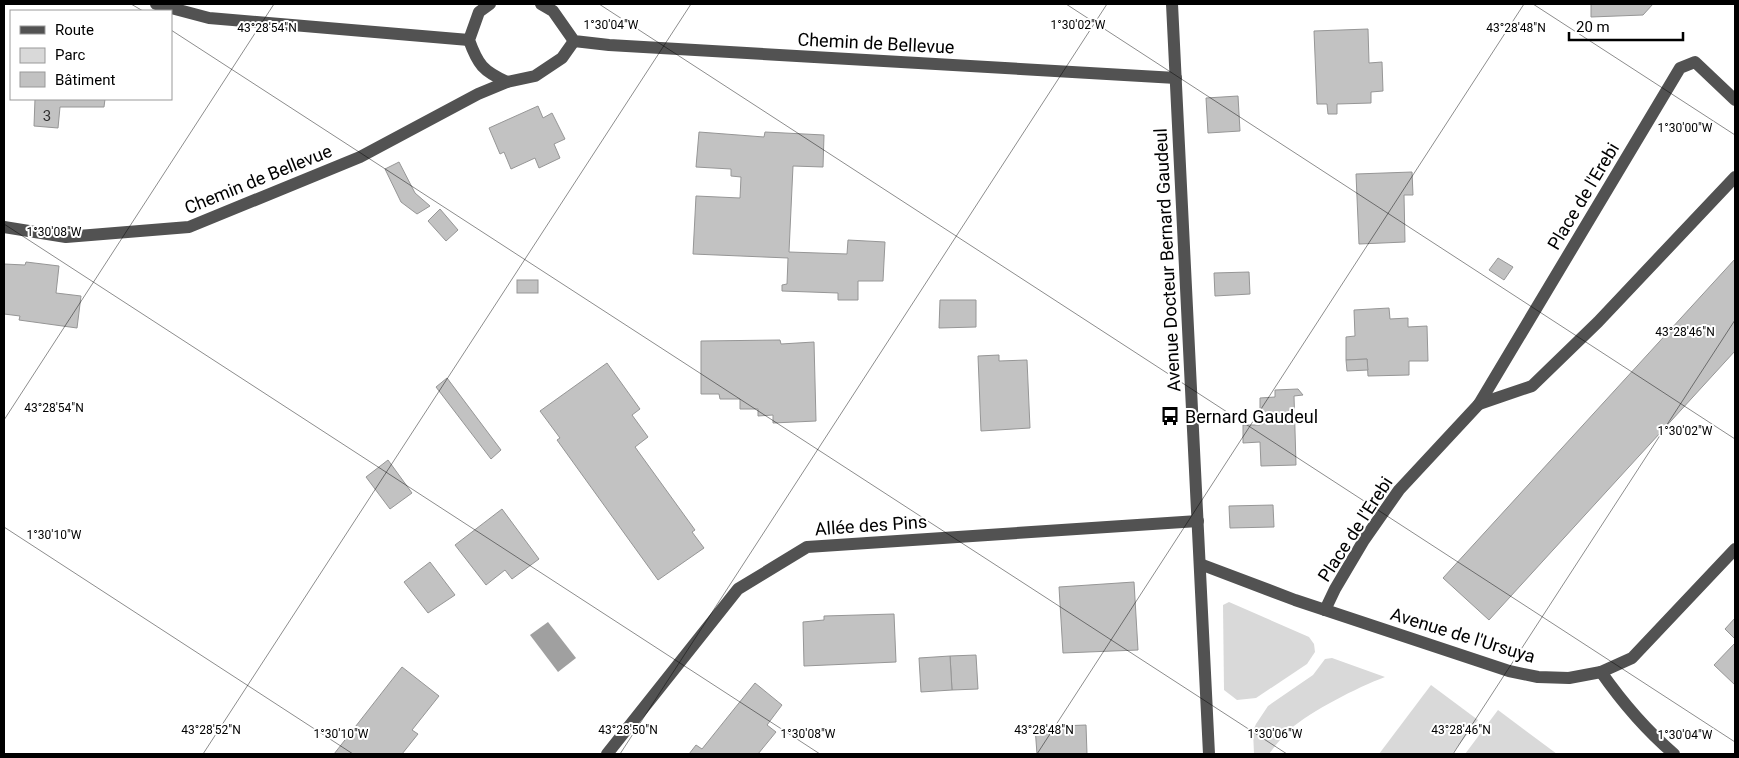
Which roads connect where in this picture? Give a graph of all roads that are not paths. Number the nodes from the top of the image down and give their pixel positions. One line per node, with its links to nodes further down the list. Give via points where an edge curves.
1 (156, 4): 7 (street, via 209,18)
2 (468, 4): 6 (street)
3 (490, 4): 6 (street)
4 (542, 4): 8 (street, via 553,11)
5 (1172, 4): 9 (street, Avenue Docteur Bernard Gaudeul)
6 (478, 12): 7 (street)
7 (469, 40): 10 (street, via 480,64 490,74)
8 (574, 41): 9 (street, Chemin de Bellevue); 10 (street, Chemin de Bellevue, via 562,58 535,76)
9 (1176, 78): 15 (street, Avenue Docteur Bernard Gaudeul)
10 (507, 82): 13 (street, Chemin de Bellevue, via 360,157 189,227 66,237)
11 (1735, 100): 14 (street, Place de l'Erebi, via 1695,62 1680,68)
12 (1735, 177): 14 (street, Place de l'Erebi, via 1598,322 1532,386)
13 (4, 227)
14 (1479, 404): 18 (street, Place de l'Erebi, via 1399,490 1364,540)
15 (1198, 521): 17 (street, Avenue Docteur Bernard Gaudeul); 20 (street, Allée des Pins, via 807,547 738,589)
16 (1735, 549): 19 (street, Avenue de l'Ursuya, via 1632,658)
17 (1200, 564): 18 (street, Avenue de l'Ursuya); 21 (street, Avenue Docteur Bernard Gaudeul)
18 (1326, 610): 19 (street, Avenue de l'Ursuya, via 1509,671 1538,677 1569,678)
19 (1601, 672): 22 (street, via 1629,709)
20 (607, 754)
21 (1210, 754)
22 (1674, 754)

